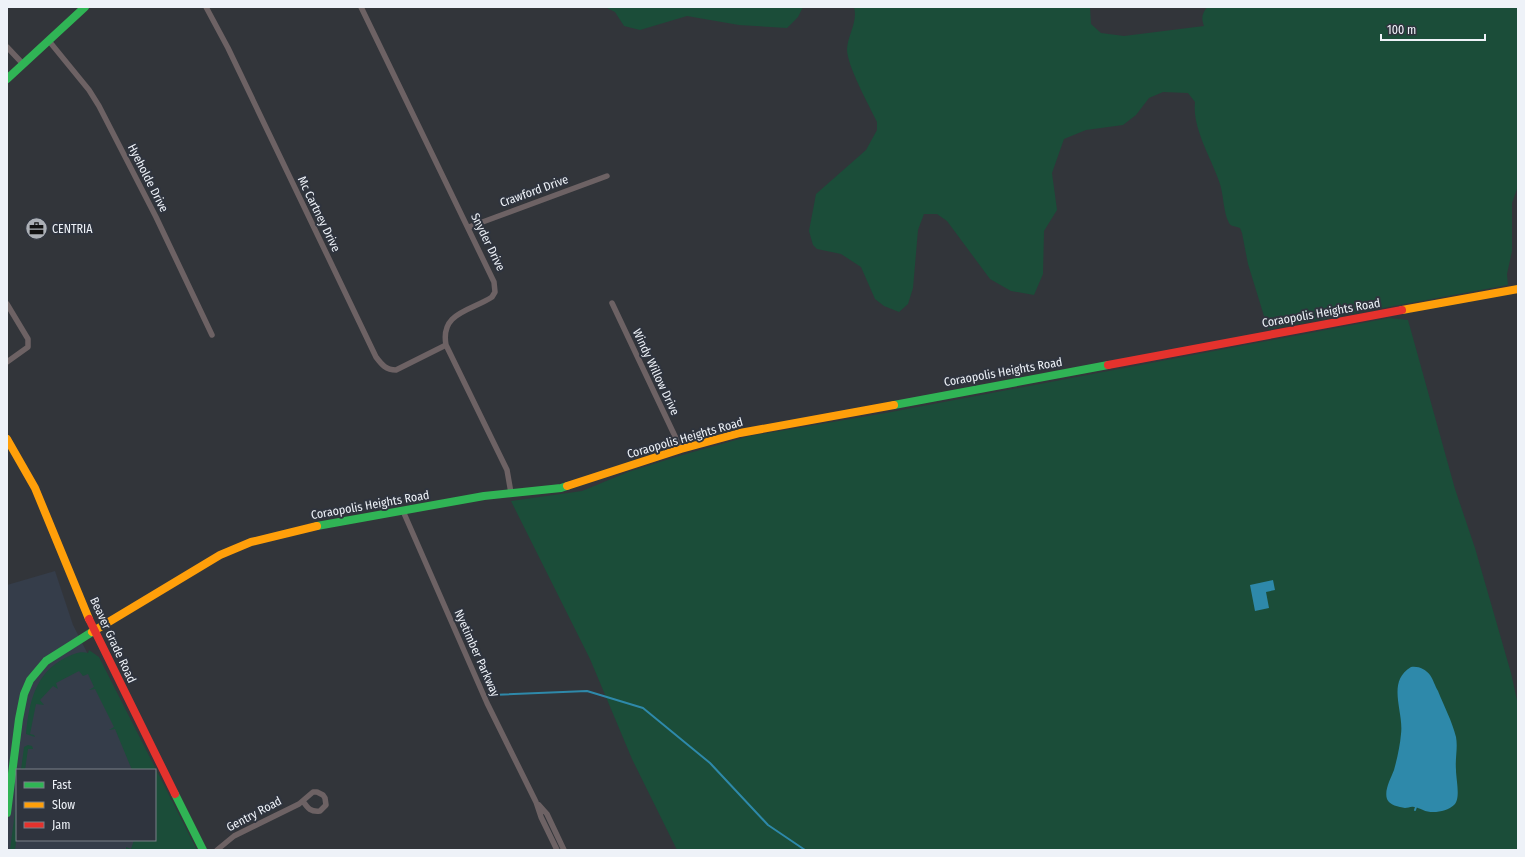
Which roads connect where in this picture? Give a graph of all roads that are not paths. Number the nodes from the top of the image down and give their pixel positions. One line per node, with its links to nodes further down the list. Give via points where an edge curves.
1 (85, 7): 4 (street)
2 (206, 7): 14 (street, Mc Cartney Drive, via 376,357 384,367 396,370)
3 (361, 7): 9 (street, Snyder Drive)
4 (49, 41): 6 (street); 13 (street, Hyeholde Drive, via 99,106 153,211)
5 (7, 47): 6 (street)
6 (23, 64): 7 (street)
7 (7, 80)
8 (607, 176): 9 (street, Crawford Drive)
9 (469, 227): 14 (street, Snyder Drive, via 496,287 495,292 486,300 450,321 446,330)
10 (1518, 289): 17 (street, Coraopolis Heights Road, via 740,433)
11 (612, 303): 17 (street, Windy Willow Drive)
12 (7, 304): 15 (street, via 28,339 28,347)
13 (212, 336)
14 (446, 345): 18 (street, via 503,461)
15 (7, 362)
16 (7, 439): 20 (street, Beaver Grade Road, via 35,488)
17 (681, 449): 18 (street, Coraopolis Heights Road, via 561,488)
18 (510, 493): 19 (street, Coraopolis Heights Road)
19 (403, 511): 20 (street, Coraopolis Heights Road, via 298,530 242,545 215,558); 22 (street, Nyetimber Parkway, via 487,703)
20 (94, 631): 23 (street, Coraopolis Heights Road, via 46,661 27,686 21,704); 24 (street, Beaver Grade Road)
21 (304, 801): 25 (street, Gentry Road, via 234,836)
22 (536, 802): 26 (street, Nyetimber Parkway); 27 (street, Nyetimber Parkway, via 546,814)
23 (7, 813)
24 (203, 850)
25 (217, 850)
26 (557, 850)
27 (564, 850)

